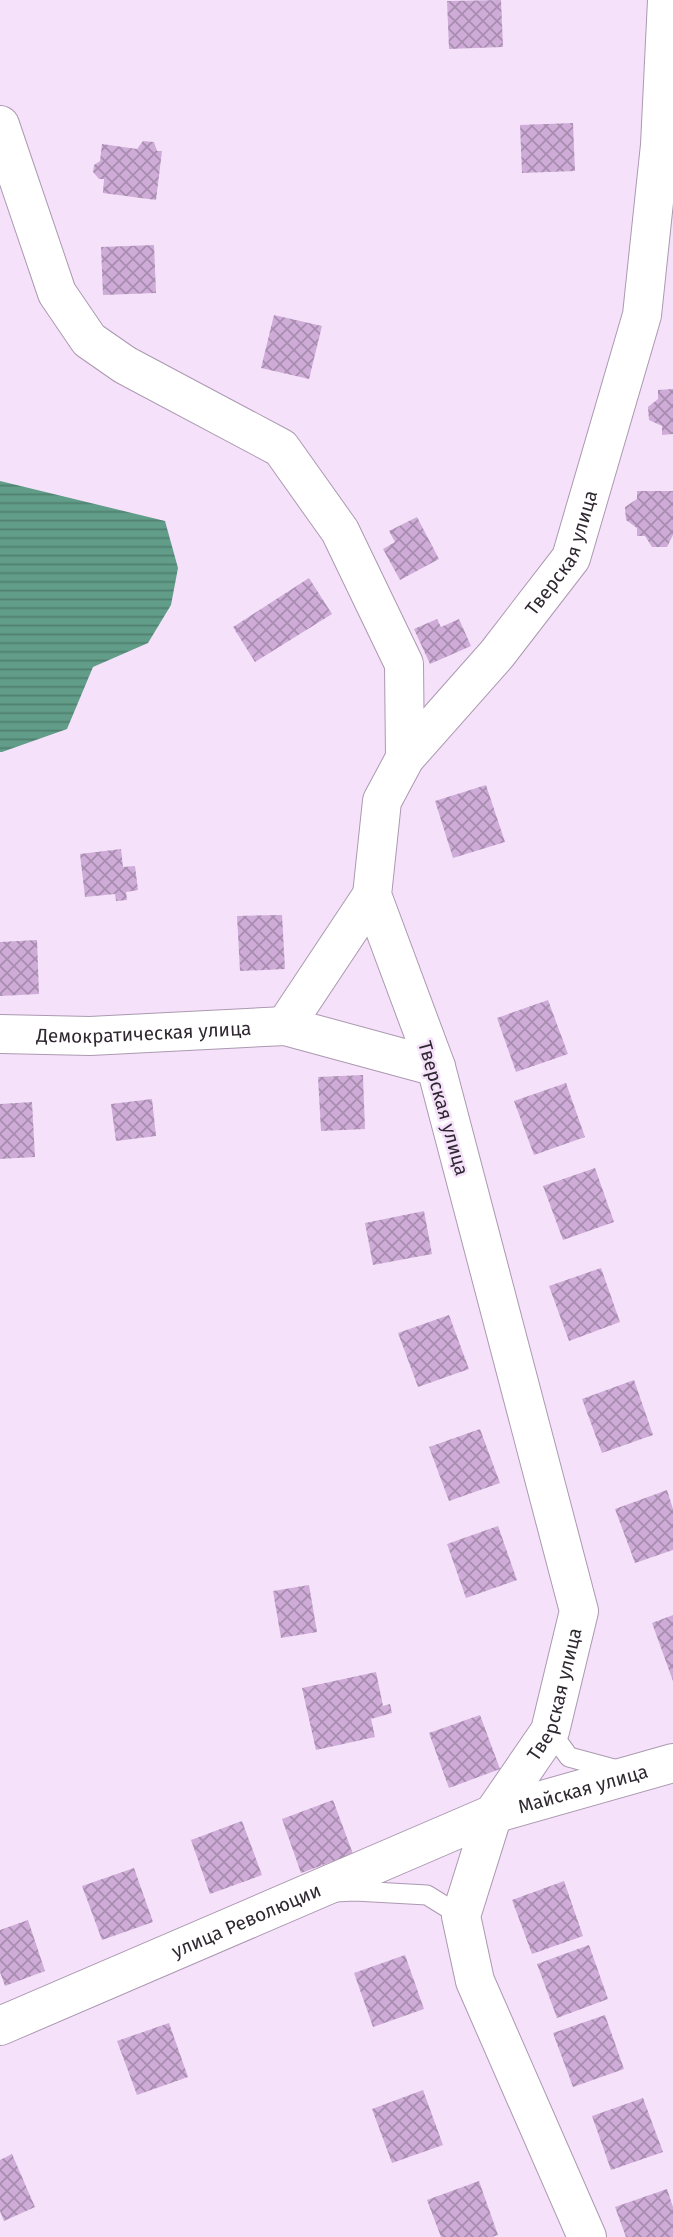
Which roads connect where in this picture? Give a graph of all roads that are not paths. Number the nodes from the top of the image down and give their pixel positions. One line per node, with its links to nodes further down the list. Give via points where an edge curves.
1 (667, 0): 4 (street, Тверская улица, via 660,145)
2 (0, 125): 5 (street, via 57,293 89,340 125,365 281,448 340,531 404,664)
3 (673, 325): 4 (street)
4 (636, 335): 5 (street, Тверская улица, via 571,558 497,654)
5 (405, 758): 6 (street, Тверская улица, via 382,801)
6 (372, 895): 7 (street); 9 (street, Тверская улица)
7 (285, 1026): 8 (street, Демократическая улица, via 90,1036); 9 (street, Демократическая улица)
8 (0, 1034)
9 (436, 1067): 10 (street, Тверская улица, via 579,1611)
10 (550, 1731): 11 (lane, via 569,1757 625,1772); 12 (street, Тверская улица)
11 (658, 1768): 12 (street, Майская улица)
12 (493, 1814): 13 (street, улица Революции); 14 (street, Тверская улица)
13 (307, 1895): 14 (lane, via 355,1891 426,1895); 15 (street, улица Революции)
14 (461, 1916): 16 (street, Тверская улица, via 475,1981)
15 (0, 2026)
16 (587, 2237)

